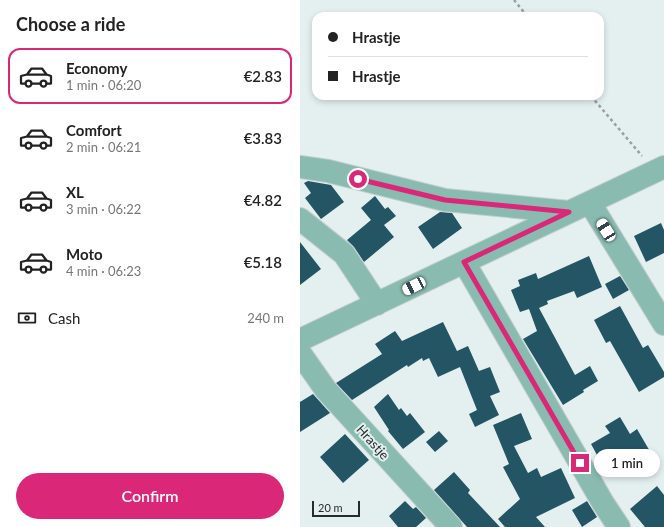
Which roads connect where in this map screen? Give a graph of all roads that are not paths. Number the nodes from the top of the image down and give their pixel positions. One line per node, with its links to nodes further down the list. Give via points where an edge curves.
1 (300, 167): 4 (street, via 328,171 445,200)
2 (660, 168): 3 (street)
3 (590, 202): 4 (street); 8 (street)
4 (569, 212): 6 (street)
5 (300, 220): 7 (street, via 344,254)
6 (464, 262): 7 (street); 12 (street)
7 (377, 304): 9 (street)
8 (664, 324)
9 (300, 340)
10 (300, 353): 11 (street, Hrastje, via 326,390)
11 (451, 527)
12 (619, 527)

